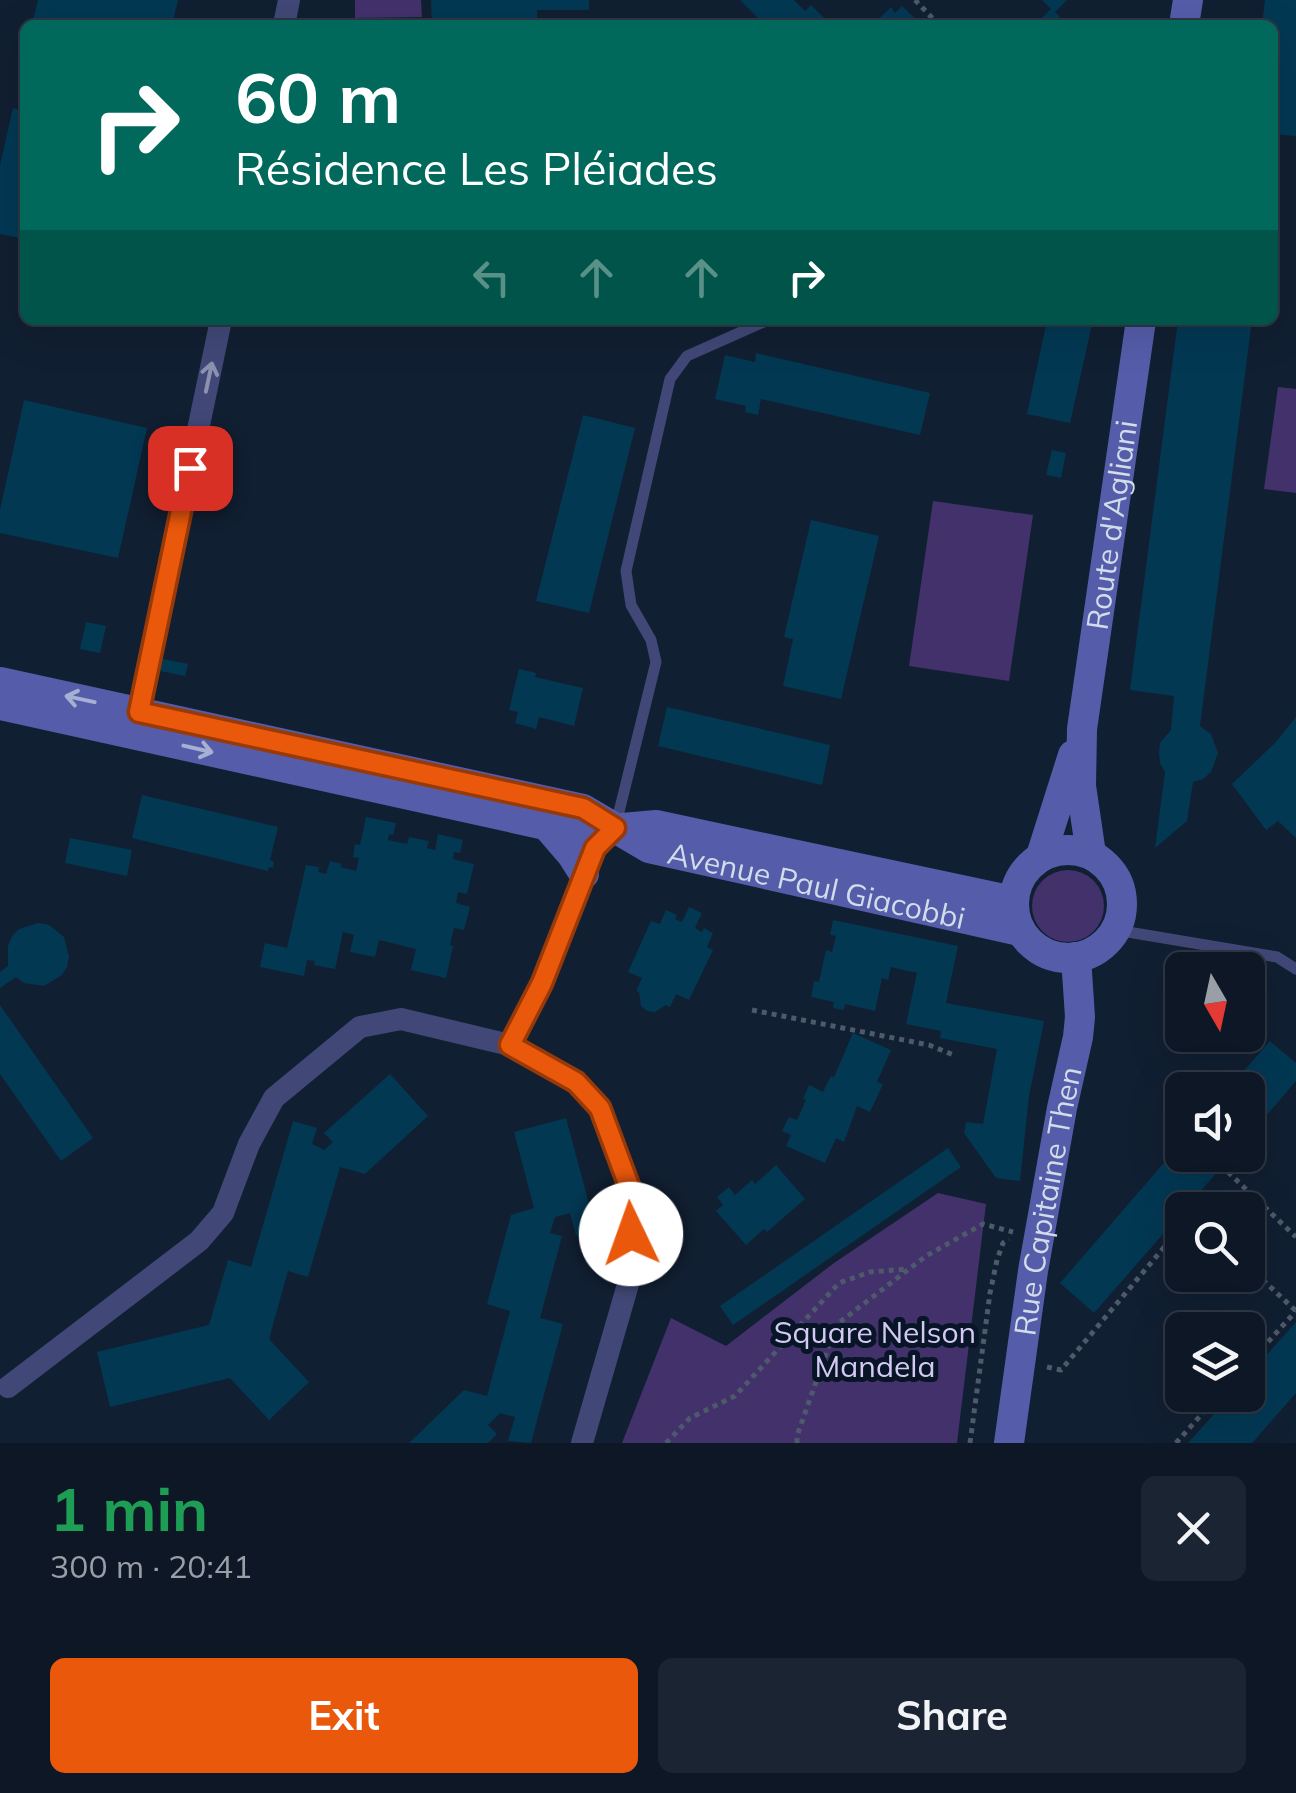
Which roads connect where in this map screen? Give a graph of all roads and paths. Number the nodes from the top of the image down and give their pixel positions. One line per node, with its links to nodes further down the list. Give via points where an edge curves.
1 (915, 0): 2 (path)
2 (934, 20)
3 (221, 325): 8 (street, one-way to 3)
4 (757, 325): 11 (lane, via 686,356 670,379 626,571 631,605 656,662)
5 (1140, 325): 9 (main road, Route d'Agliani)
6 (0, 682): 8 (main road, Avenue Paul Giacobbi, one-way to 6)
7 (0, 706): 10 (main road, Avenue Paul Giacobbi, one-way to 10)
8 (139, 712): 11 (main road, Avenue Paul Giacobbi, via 583,808)
9 (1082, 729): 12 (main road, Route d'Agliani, via 1081,786); 13 (main road, Route d'Agliani)
10 (548, 826): 11 (main road, Avenue Paul Giacobbi, via 577,832); 14 (main road)
11 (615, 828): 14 (street, via 595,848); 15 (main road, Avenue Paul Giacobbi, via 648,848)
12 (1091, 854): 13 (main road, via 1066,849); 16 (main road, via 1116,878 1122,894)
13 (1041, 856): 15 (main road, via 1017,883)
14 (584, 874): 20 (street)
15 (1017, 916): 17 (main road, via 1030,943 1044,953)
16 (1116, 930): 17 (main road); 18 (lane, via 1277,957)
17 (1076, 958): 29 (main road, Rue Capitaine Then, via 1078,1037)
18 (1296, 970)
19 (752, 1010): 21 (path, via 929,1044)
20 (510, 1045): 30 (street, via 401,1019 360,1027 274,1098 223,1213 199,1241); 32 (street, via 576,1082 600,1108 632,1194 631,1274)
21 (956, 1056)
22 (1228, 1172): 23 (path)
23 (1296, 1237)
24 (1165, 1246): 29 (path, via 1061,1370)
25 (910, 1268): 33 (path, via 839,1283 735,1396 690,1418); 34 (path, via 836,1326); 35 (path, via 983,1224 1016,1233 996,1260)
26 (1265, 1282): 27 (path)
27 (1296, 1311): 28 (path)
28 (1265, 1345)
29 (1020, 1362): 36 (main road, Rue Capitaine Then)
30 (8, 1387)
31 (1204, 1412): 37 (path)
32 (582, 1443)
33 (666, 1443)
34 (798, 1443)
35 (970, 1443)
36 (1009, 1443)
37 (1176, 1443)

